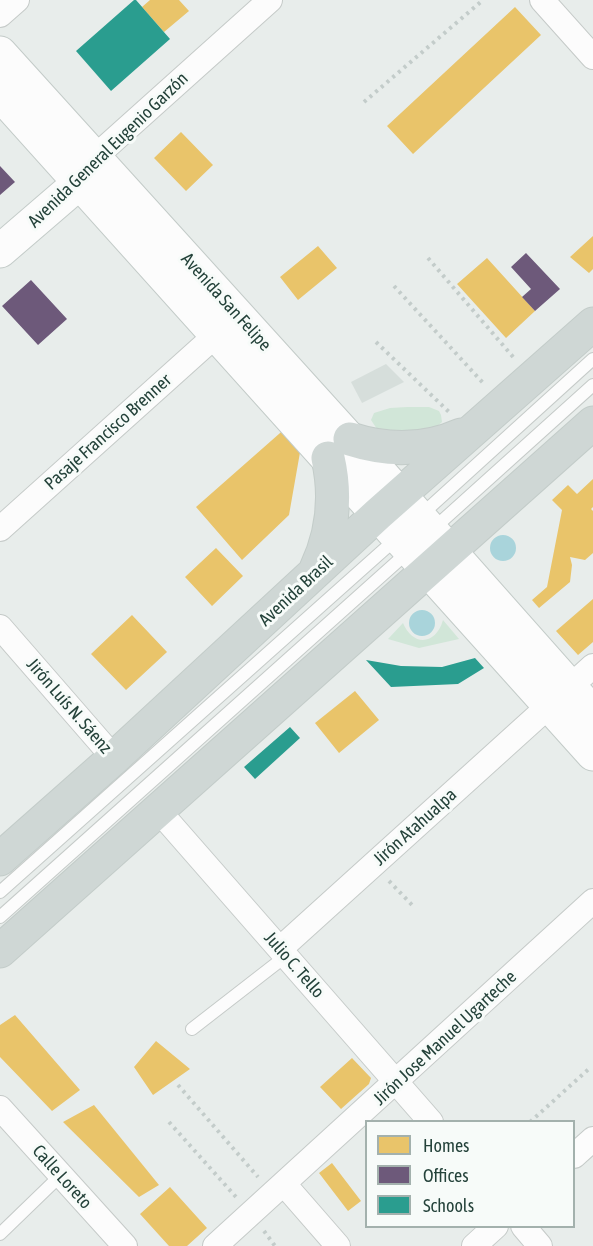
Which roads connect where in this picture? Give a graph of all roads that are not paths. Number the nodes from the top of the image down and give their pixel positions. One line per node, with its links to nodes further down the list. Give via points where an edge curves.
1 (17, 0): 4 (street)
2 (270, 0): 8 (street, Avenida General Eugenio Garzón)
3 (542, 0): 6 (street)
4 (0, 15)
5 (0, 52): 8 (main road, Avenida San Felipe)
6 (593, 57)
7 (0, 94): 8 (main road, Avenida San Felipe)
8 (87, 170): 9 (main road, Avenida General Eugenio Garzón); 11 (main road, Avenida San Felipe); 16 (main road, Avenida San Felipe)
9 (0, 251)
10 (593, 324): 15 (main road, Avenida Brasil)
11 (216, 334): 16 (main road, Avenida San Felipe); 17 (street, Pasaje Francisco Brenner)
12 (593, 359): 18 (lane, Avenida Brasil)
13 (593, 385): 18 (lane, Avenida Brasil)
14 (593, 423): 18 (main road, Avenida Brasil)
15 (473, 428): 16 (main road, via 443,442 415,448); 18 (main road, Avenida Brasil)
16 (339, 449): 18 (main road, Avenida San Felipe); 19 (main road, via 332,521 324,551)
17 (0, 529)
18 (414, 533): 19 (main road, Avenida Brasil); 21 (main road, Avenida San Felipe); 25 (main road, Avenida Brasil); 27 (lane, Avenida Brasil); 29 (lane, Avenida Brasil)
19 (310, 578): 24 (main road, Avenida Brasil)
20 (0, 627): 24 (street, Jirón Luís N. Sáenz)
21 (571, 686): 22 (main road); 23 (main road); 31 (street, Jirón Atahualpa)
22 (593, 713)
23 (593, 754)
24 (114, 758): 26 (main road, Avenida Brasil)
25 (158, 810): 30 (main road, Avenida Brasil); 31 (street, Julio C. Tello)
26 (0, 859)
27 (0, 892)
28 (593, 901): 33 (street, Jirón Jose Manuel Ugarteche)
29 (0, 917)
30 (0, 951)
31 (283, 952): 32 (lane); 33 (street, Julio C. Tello)
32 (192, 1029)
33 (396, 1082): 35 (street, Julio C. Tello); 39 (street, Jirón Jose Manuel Ugarteche)
34 (0, 1108): 38 (street, Calle Loreto)
35 (429, 1120)
36 (593, 1139): 37 (street)
37 (575, 1154)
38 (61, 1175): 42 (lane); 43 (street, Calle Loreto)
39 (278, 1189): 44 (street, Jirón Jose Manuel Ugarteche); 45 (street)
40 (495, 1228): 46 (street)
41 (524, 1228): 47 (street)
42 (0, 1234)
43 (125, 1246)
44 (215, 1246)
45 (338, 1246)
46 (474, 1246)
47 (540, 1246)

